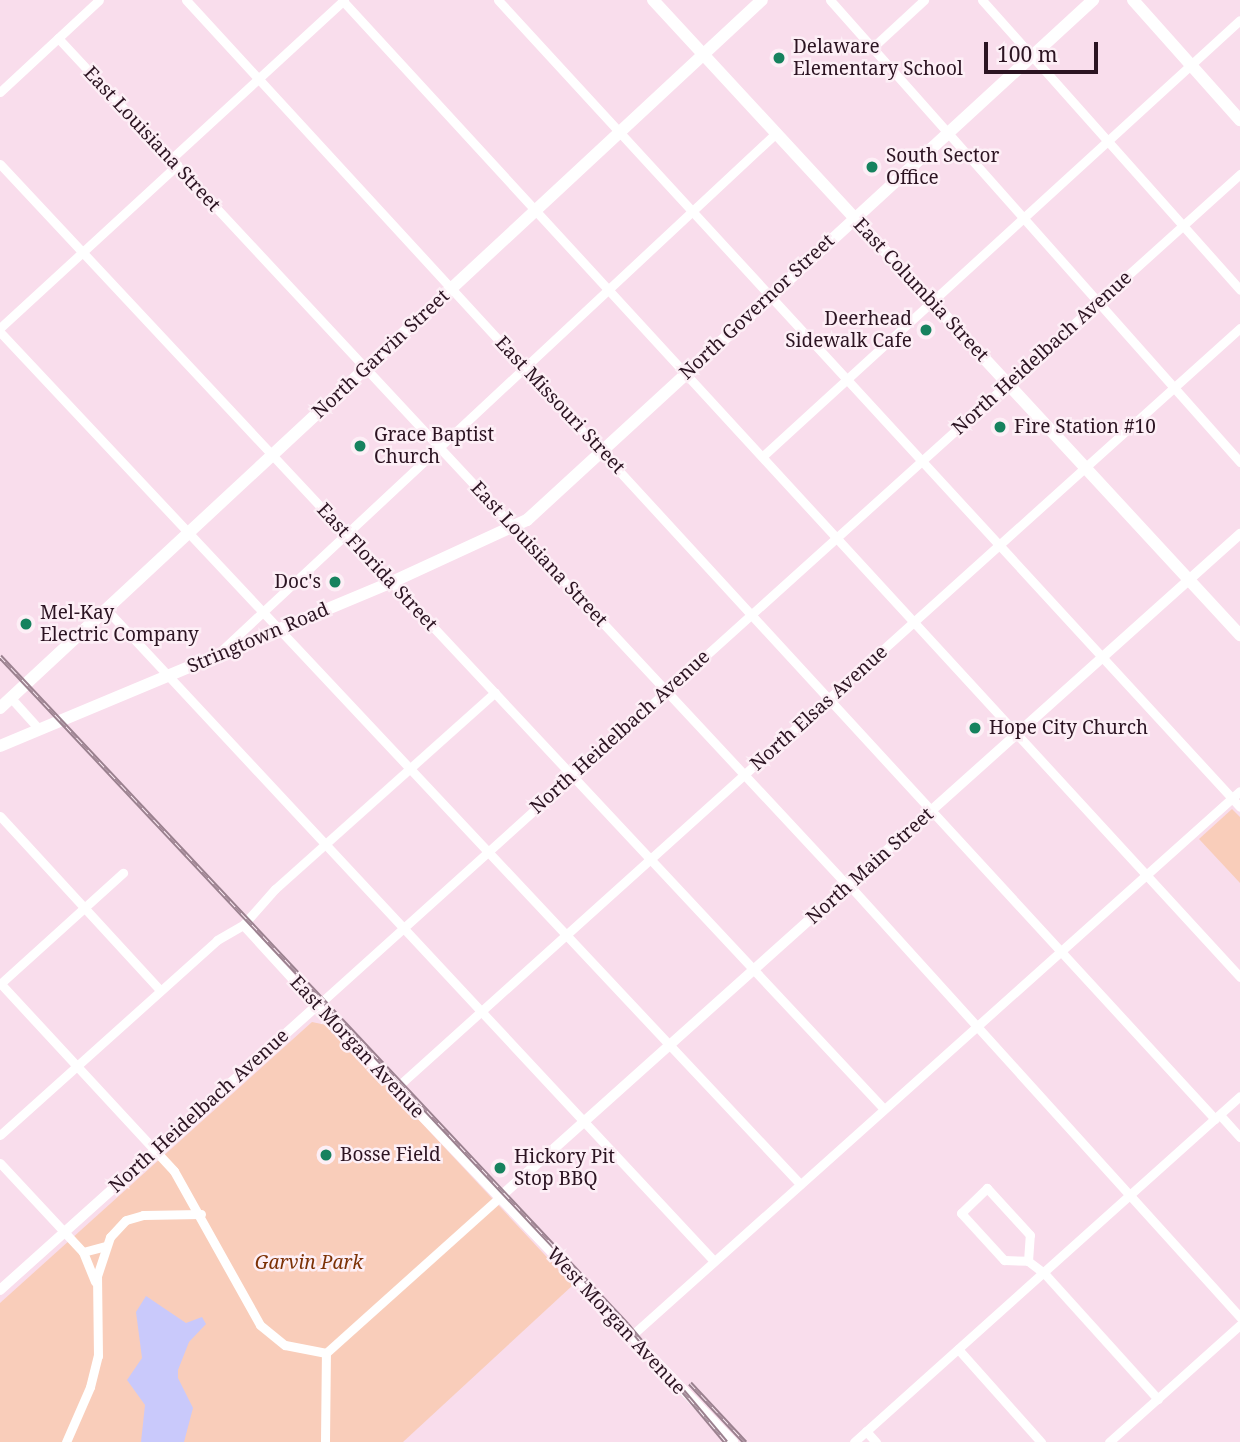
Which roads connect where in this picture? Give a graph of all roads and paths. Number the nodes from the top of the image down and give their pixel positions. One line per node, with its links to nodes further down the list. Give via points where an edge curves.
1 (99, 0): 13 (street)
2 (186, 0): 18 (street, East Missouri Street)
3 (343, 0): 18 (street); 28 (street)
4 (498, 0): 21 (street)
5 (653, 0): 15 (main road, East Columbia Street)
6 (762, 0): 15 (main road, North Garvin Street)
7 (830, 0): 14 (street)
8 (924, 0): 14 (street)
9 (982, 0): 16 (street)
10 (1093, 0): 16 (main road, North Governor Street)
11 (1133, 0): 17 (main road)
12 (1240, 20): 17 (street)
13 (58, 37): 19 (street); 25 (street, East Louisiana Street)
14 (872, 48): 23 (street)
15 (704, 54): 21 (main road, North Garvin Street); 22 (main road, East Columbia Street)
16 (1031, 55): 23 (main road, North Governor Street); 24 (street)
17 (1191, 65): 20 (main road); 24 (street)
18 (259, 79): 25 (street); 34 (street, East Missouri Street)
19 (0, 92)
20 (1240, 120)
21 (619, 132): 28 (main road, North Garvin Street); 29 (street)
22 (776, 133): 29 (street); 30 (main road, East Columbia Street)
23 (947, 133): 30 (main road, North Governor Street); 31 (street)
24 (1107, 141): 31 (street); 32 (street)
25 (174, 162): 33 (street); 42 (street, East Louisiana Street)
26 (0, 164): 33 (street, East Florida Street)
27 (1240, 174): 32 (street, North Heidelbach Avenue)
28 (536, 210): 34 (main road, North Garvin Street); 35 (street)
29 (693, 212): 35 (street); 37 (street)
30 (854, 217): 37 (main road, North Governor Street); 38 (main road, East Columbia Street)
31 (1023, 218): 38 (street); 39 (street)
32 (1183, 226): 36 (street); 39 (street, North Heidelbach Avenue)
33 (83, 253): 41 (street); 50 (street, East Florida Street)
34 (452, 288): 42 (main road, North Garvin Street); 43 (street, East Missouri Street)
35 (610, 289): 43 (street); 44 (street)
36 (1240, 290)
37 (769, 295): 44 (main road, North Governor Street); 45 (street)
38 (932, 301): 45 (street); 46 (main road, East Columbia Street)
39 (1099, 302): 46 (street, North Heidelbach Avenue); 47 (street)
40 (1240, 328): 47 (street, North Elsas Avenue)
41 (0, 330): 56 (street)
42 (366, 368): 48 (street, East Louisiana Street); 50 (main road, North Garvin Street)
43 (526, 368): 48 (street); 49 (street, East Missouri Street)
44 (686, 373): 49 (main road, North Governor Street); 51 (street)
45 (848, 379): 51 (street); 52 (street)
46 (1009, 384): 52 (street, North Heidelbach Avenue); 54 (main road, East Columbia Street)
47 (1174, 388): 53 (street); 54 (street, North Elsas Avenue)
48 (439, 447): 55 (street, East Louisiana Street); 57 (street)
49 (602, 450): 55 (main road, North Governor Street); 65 (street, East Missouri Street)
50 (272, 455): 56 (main road, North Garvin Street); 57 (street, East Florida Street)
51 (763, 456): 59 (street)
52 (923, 461): 59 (street, North Heidelbach Avenue); 60 (street)
53 (1240, 463)
54 (1085, 469): 60 (street, North Elsas Avenue); 61 (main road, East Columbia Street)
55 (515, 528): 62 (main road, Stringtown Road); 72 (street, East Louisiana Street)
56 (189, 533): 63 (main road, North Garvin Street); 64 (street)
57 (347, 534): 62 (street, East Florida Street); 64 (street)
58 (1240, 534): 61 (street, North Main Street)
59 (837, 537): 65 (street, North Heidelbach Avenue); 66 (street)
60 (1000, 545): 66 (street, North Elsas Avenue); 70 (street)
61 (1189, 580): 68 (main road, East Columbia Street); 70 (street, North Main Street)
62 (392, 582): 67 (main road, Stringtown Road); 73 (street, East Florida Street)
63 (106, 609): 71 (street); 74 (main road, North Garvin Street)
64 (263, 612): 67 (street); 69 (street)
65 (753, 613): 72 (street, North Heidelbach Avenue); 75 (street, East Missouri Street)
66 (915, 621): 75 (street, North Elsas Avenue); 78 (street)
67 (279, 629): 69 (main road, Stringtown Road); 80 (street)
68 (1240, 635)
69 (218, 654): 71 (main road, Stringtown Road)
70 (1104, 656): 78 (street, North Main Street); 84 (street)
71 (168, 676): 77 (main road, Stringtown Road); 88 (street)
72 (667, 691): 81 (street, North Heidelbach Avenue); 82 (street, East Louisiana Street)
73 (495, 692): 80 (street); 81 (street, East Florida Street)
74 (11, 698): 76 (main road, North Garvin Street); 77 (street)
75 (831, 698): 82 (street, North Elsas Avenue); 86 (street, East Missouri Street)
76 (0, 708)
77 (39, 729): 79 (main road, Stringtown Road)
78 (1019, 733): 86 (street, North Main Street); 92 (street)
79 (0, 746)
80 (410, 768): 88 (street); 89 (street)
81 (572, 775): 89 (street, North Heidelbach Avenue); 90 (street, East Florida Street)
82 (745, 775): 90 (street, North Elsas Avenue); 93 (street, East Louisiana Street)
83 (1240, 791): 84 (street)
84 (1232, 798): 85 (street); 92 (street)
85 (1240, 807)
86 (934, 809): 93 (street, North Main Street); 98 (street, East Missouri Street)
87 (0, 816): 94 (street)
88 (325, 844): 95 (street, via 249,913); 96 (street)
89 (486, 850): 96 (street, North Heidelbach Avenue); 97 (street)
90 (650, 859): 97 (street, North Elsas Avenue); 99 (street, East Florida Street)
91 (123, 873): 94 (street)
92 (1146, 874): 98 (street); 100 (street)
93 (849, 885): 99 (street, North Main Street); 105 (street, East Louisiana Street)
94 (85, 908): 101 (street); 102 (street)
95 (243, 925): 102 (street, via 233,928); 103 (street, East Morgan Avenue)
96 (403, 928): 103 (street, North Heidelbach Avenue); 104 (street)
97 (566, 935): 104 (street, North Elsas Avenue); 106 (street)
98 (1062, 950): 105 (street); 111 (street, East Missouri Street)
99 (755, 970): 106 (street, North Main Street); 110 (street, East Florida Street)
100 (1240, 977)
101 (0, 984): 107 (street)
102 (160, 990): 107 (street)
103 (317, 1006): 108 (street, East Morgan Avenue); 115 (street, North Heidelbach Avenue)
104 (480, 1011): 108 (street, North Elsas Avenue); 112 (street)
105 (978, 1025): 110 (street); 118 (street, East Louisiana Street)
106 (670, 1046): 112 (street, North Main Street); 117 (street)
107 (78, 1066): 113 (street); 115 (street)
108 (396, 1088): 119 (street, East Morgan Avenue)
109 (1240, 1096): 111 (street)
110 (884, 1109): 117 (street)
111 (1217, 1117): 114 (street, East Missouri Street); 118 (street)
112 (584, 1122): 119 (street, North Main Street); 124 (street)
113 (0, 1135)
114 (1240, 1137)
115 (157, 1150): 120 (street); 121 (street, North Heidelbach Avenue)
116 (0, 1163): 121 (street)
117 (800, 1184): 124 (street)
118 (1130, 1195): 126 (street); 129 (street, East Louisiana Street)
119 (500, 1197): 131 (street, West Morgan Avenue); 133 (street)
120 (201, 1214): 122 (street, via 143,1215 117,1228); 133 (street, via 266,1332 296,1349)
121 (64, 1232): 123 (street); 127 (street, North Heidelbach Avenue)
122 (105, 1246): 123 (street); 128 (street)
123 (83, 1252): 128 (street)
124 (714, 1261): 131 (street)
125 (1028, 1261): 125 (street, via 1030,1235 988,1188 961,1213 1004,1260); 126 (street)
126 (1044, 1273): 132 (street); 134 (street)
127 (0, 1290)
128 (96, 1291): 136 (street, via 98,1356)
129 (1240, 1318)
130 (1240, 1325): 134 (street)
131 (631, 1336): 138 (street, West Morgan Avenue)
132 (958, 1349): 135 (street); 141 (street)
133 (326, 1353): 137 (street)
134 (1158, 1399): 142 (street)
135 (866, 1431): 139 (street); 140 (street)
136 (66, 1442)
137 (325, 1442)
138 (733, 1442)
139 (854, 1442)
140 (876, 1442)
141 (1041, 1442)
142 (1109, 1442)

